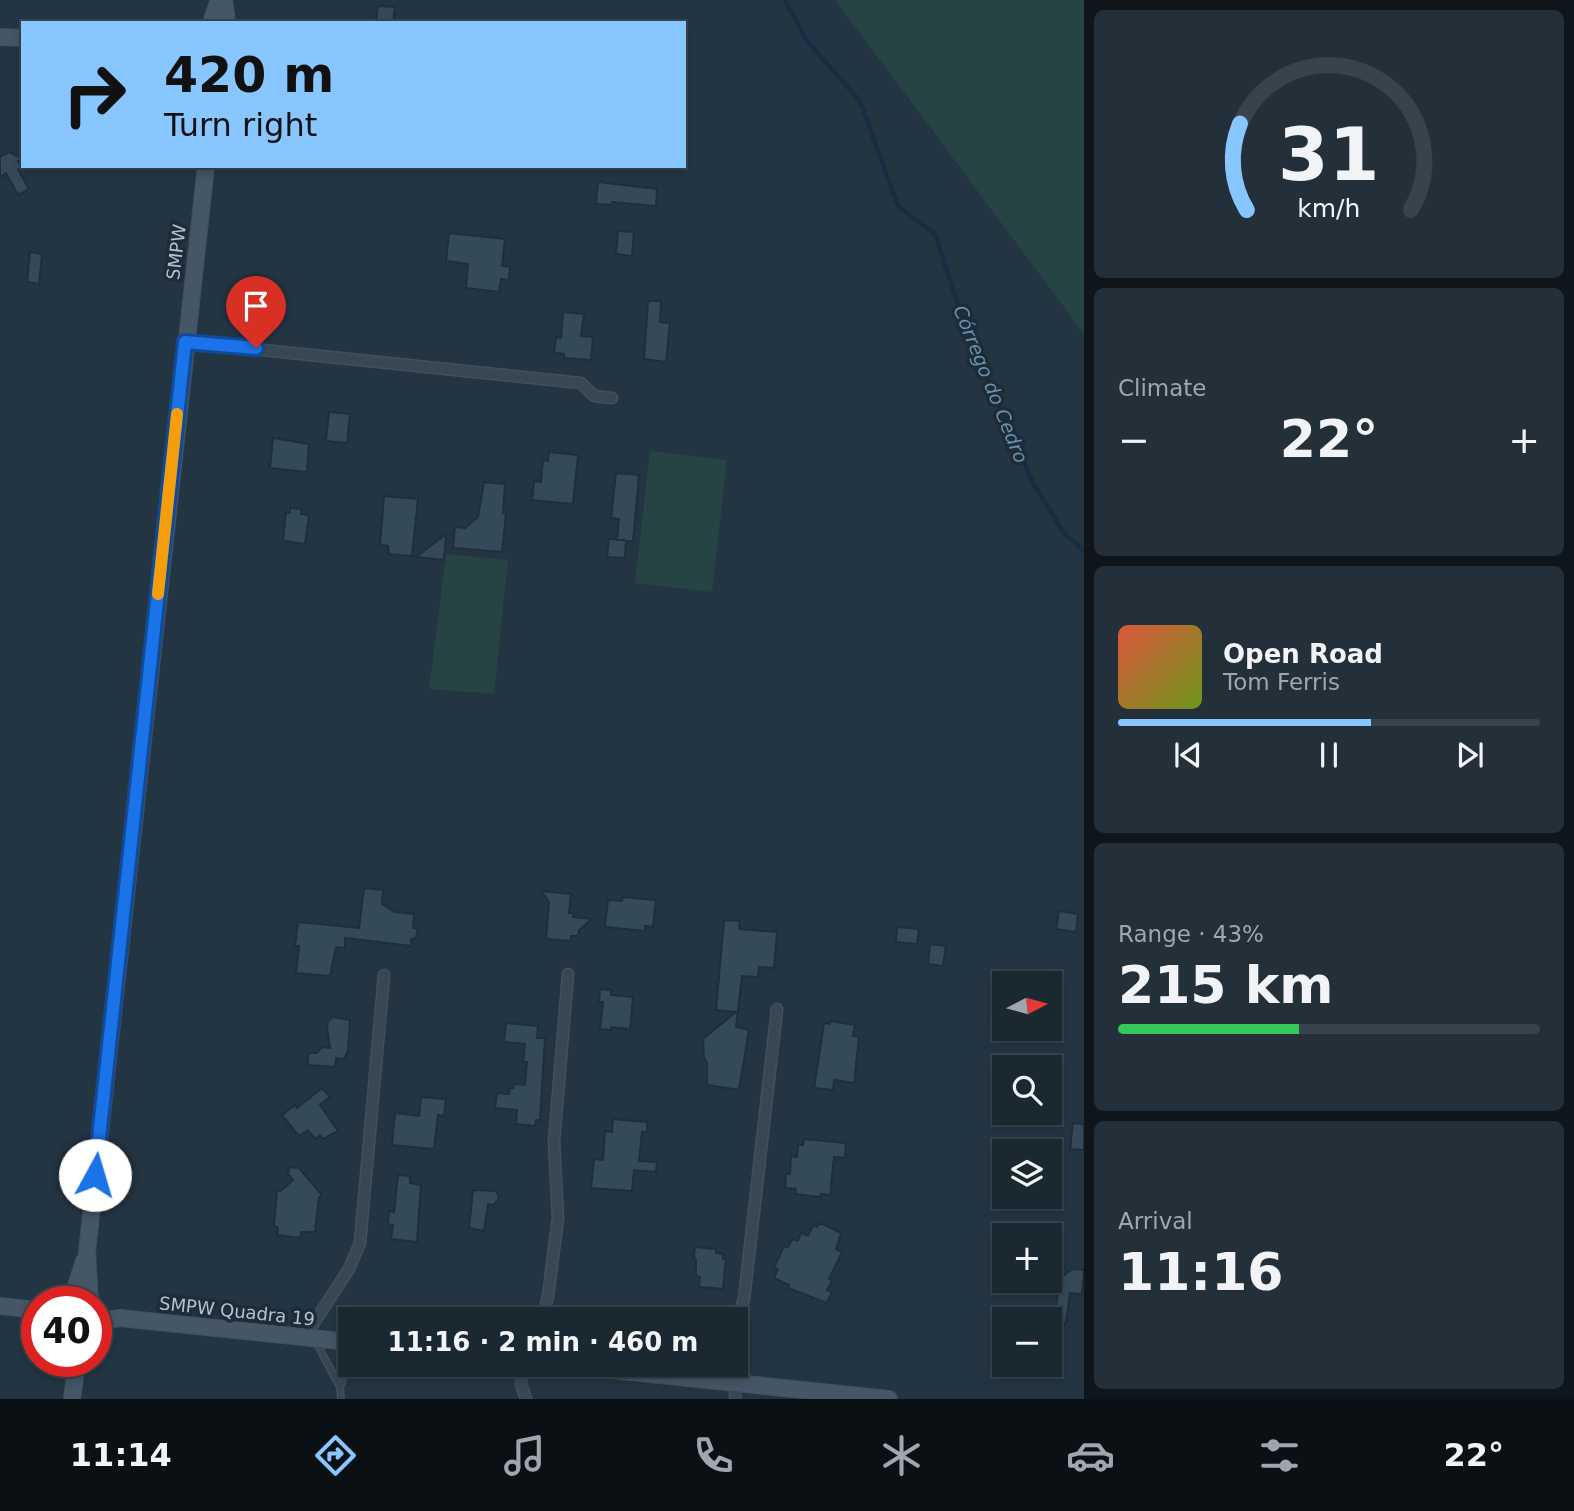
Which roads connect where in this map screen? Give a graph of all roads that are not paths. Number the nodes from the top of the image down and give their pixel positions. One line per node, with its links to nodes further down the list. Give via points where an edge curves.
1 (221, 0): 2 (street); 3 (street)
2 (212, 21)
3 (226, 21)
4 (0, 37): 5 (street)
5 (21, 38)
6 (206, 168): 7 (street, SMPW)
7 (185, 342): 8 (street, via 581,383 594,396); 12 (street, SMPW)
8 (612, 398)
9 (568, 974): 16 (street, via 554,1142 558,1218)
10 (384, 975): 22 (street, via 360,1243)
11 (777, 1009): 17 (street)
12 (87, 1252): 13 (street); 14 (street)
13 (76, 1286)
14 (89, 1286)
15 (0, 1306): 18 (street)
16 (545, 1307)
17 (741, 1307)
18 (21, 1308)
19 (112, 1314): 20 (street, SMPW Quadra 19)
20 (120, 1318): 21 (street, SMPW Quadra 19); 22 (street, SMPW Quadra 19)
21 (112, 1319)
22 (309, 1338): 23 (street, SMPW Quadra 19); 30 (lane)
23 (338, 1341)
24 (74, 1377): 33 (street)
25 (344, 1377): 30 (lane)
26 (521, 1377): 35 (street)
27 (681, 1377): 29 (street)
28 (712, 1377): 29 (street)
29 (710, 1380): 31 (street)
30 (340, 1387): 34 (lane)
31 (736, 1391): 32 (street)
32 (880, 1398)
33 (72, 1399)
34 (341, 1399)
35 (526, 1399)

